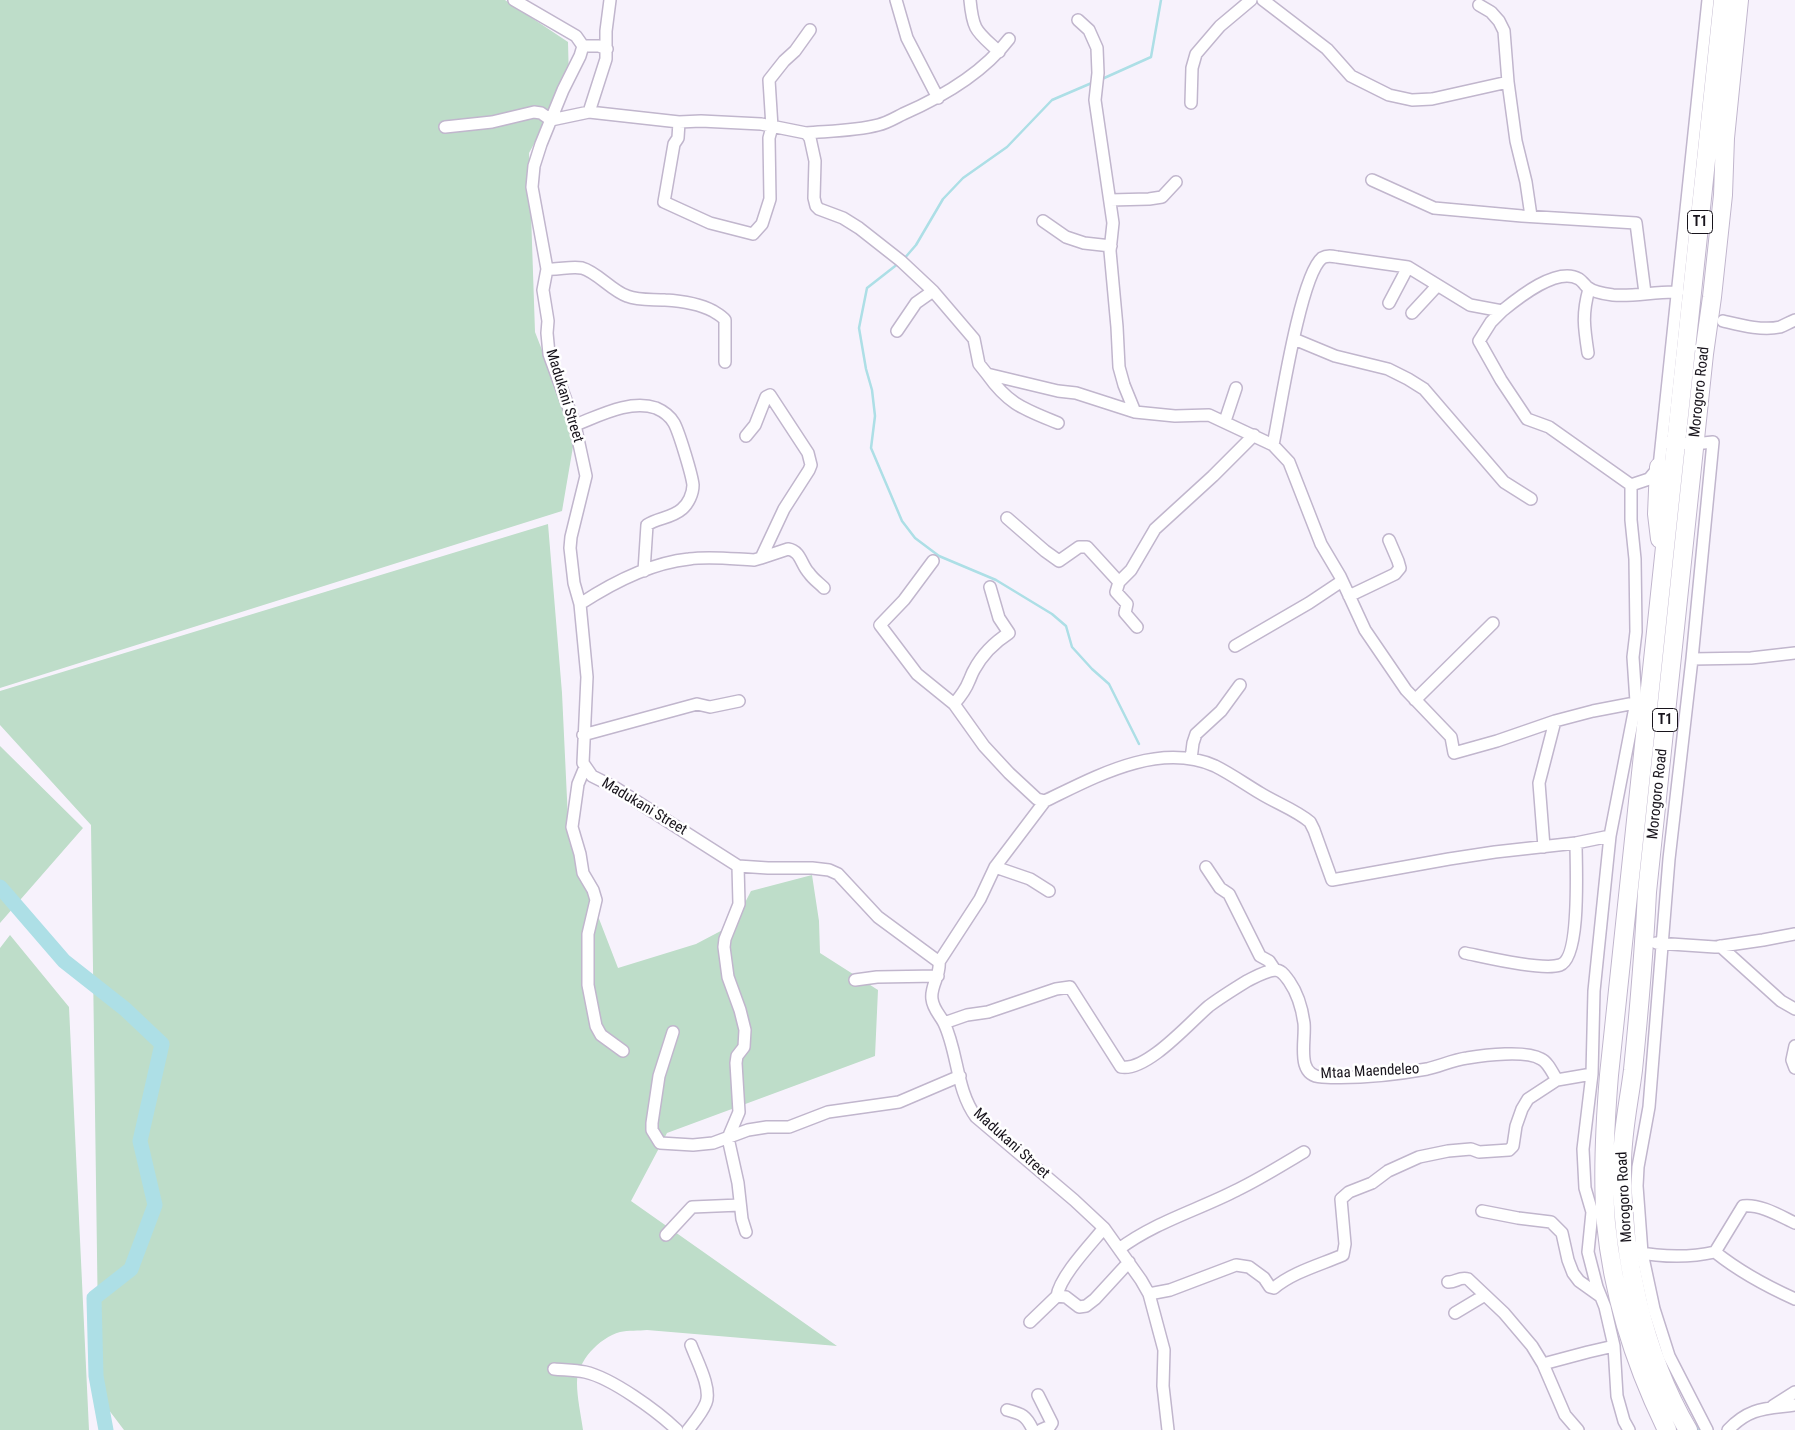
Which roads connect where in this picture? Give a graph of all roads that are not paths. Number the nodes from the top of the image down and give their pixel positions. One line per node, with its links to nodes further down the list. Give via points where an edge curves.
1 (514, 0): 14 (street, via 576,36)
2 (610, 0): 15 (street)
3 (896, 0): 18 (street, via 907,38)
4 (970, 0): 16 (street, via 975,28)
5 (1251, 0): 19 (street, via 1220,26 1196,54)
6 (1263, 0): 17 (street, via 1327,49 1351,76 1389,95 1412,100 1432,99)
7 (1708, 0): 37 (street)
8 (1723, 0): 56 (highway, Morogoro Road / T1)
9 (1740, 0): 56 (highway, Morogoro Road / T1, via 1725,138 1723,195)
10 (1480, 5): 17 (street, via 1495,16 1504,31)
11 (1078, 20): 28 (street, via 1089,30 1098,48 1094,100)
12 (810, 30): 24 (street, via 769,80)
13 (1009, 39): 16 (street)
14 (583, 46): 15 (street); 21 (street, Madukani Street)
15 (607, 49): 20 (street)
16 (999, 52): 18 (street)
17 (1508, 82): 29 (street)
18 (938, 98): 25 (street, via 880,125)
19 (1190, 103)
20 (589, 112): 21 (street); 22 (street)
21 (551, 120): 23 (street, via 534,112 492,122); 33 (street, Madukani Street, via 534,166 532,188)
22 (679, 122): 24 (street, via 752,123); 24 (street, via 664,202 710,223 748,234 758,229 768,209)
23 (445, 126)
24 (772, 127): 25 (street)
25 (806, 133): 36 (street, via 815,161 816,206 858,228)
26 (1372, 180): 29 (street, via 1434,208)
27 (1176, 182): 28 (street, via 1162,197)
28 (1110, 200): 31 (street)
29 (1531, 216): 38 (street, via 1636,223)
30 (1043, 221): 31 (street, via 1066,237)
31 (1111, 246): 50 (street, via 1119,367)
32 (1408, 267): 34 (street); 39 (street); 45 (street, via 1337,257 1322,258 1304,294)
33 (547, 269): 47 (street, via 584,269 627,296 687,302 712,310 725,320); 53 (street, Madukani Street, via 543,290 548,348)
34 (1438, 286): 40 (street, via 1470,306); 41 (street)
35 (1589, 289): 38 (street, via 1613,295); 40 (street, via 1578,278 1566,276 1547,281 1525,293); 46 (street, via 1583,319)
36 (933, 291): 44 (street, via 916,303); 48 (street, via 974,339)
37 (1678, 292): 38 (street); 56 (street)
38 (1645, 293)
39 (1389, 303)
40 (1502, 311): 59 (street, via 1479,341 1528,419 1549,427)
41 (1412, 313)
42 (1723, 320): 43 (street, via 1748,327 1779,327)
43 (1795, 320)
44 (896, 331)
45 (1294, 339): 57 (street); 60 (street, via 1336,356 1388,369 1424,389 1504,482)
46 (1588, 353)
47 (725, 362)
48 (986, 374): 50 (street, via 1076,393); 52 (street, via 1016,405)
49 (1236, 388): 51 (street)
50 (1135, 412): 51 (street, via 1209,415)
51 (1225, 421): 54 (street)
52 (1058, 423)
53 (575, 426): 66 (street, via 637,406 657,408 674,422 689,468 692,492 683,509 647,524); 72 (street, Madukani Street, via 586,476 570,548)
54 (1254, 435): 57 (street); 68 (street, via 1155,529 1131,570)
55 (746, 436): 63 (street, via 770,395 810,460 809,470 784,509)
56 (1678, 443): 58 (street); 65 (highway, Morogoro Road / T1); 77 (street, via 1713,442); 96 (highway, Morogoro Road / T1, via 1648,892)
57 (1273, 445): 67 (street, via 1289,462 1321,544)
58 (1660, 467): 59 (street, via 1650,479); 65 (highway, via 1657,514)
59 (1631, 485): 81 (street, via 1636,632 1633,657)
60 (1531, 499)
61 (1007, 518): 68 (street, via 1059,560 1079,547 1087,548)
62 (1389, 540): 71 (street, via 1400,568 1395,574)
63 (761, 558): 66 (street, via 689,558); 70 (street, via 792,550 808,573)
64 (933, 561): 82 (street, via 904,600 880,625 917,674)
65 (1664, 564): 81 (highway, Morogoro Road / T1)
66 (644, 571): 72 (street)
67 (1342, 580): 71 (street); 75 (street, via 1309,604)
68 (1119, 582): 74 (street, via 1116,592 1127,604 1126,612)
69 (990, 587): 82 (street, via 998,618 1009,633 980,660)
70 (824, 588)
71 (1349, 596): 79 (street, via 1374,645)
72 (580, 604): 84 (street, Madukani Street, via 587,677)
73 (1493, 623): 79 (street)
74 (1136, 627)
75 (1235, 646)
76 (1795, 653): 77 (street, via 1751,658)
77 (1692, 658): 96 (street, via 1668,858)
78 (1240, 685): 85 (street, via 1221,711 1196,734)
79 (1415, 700): 83 (street, via 1451,737 1454,753)
80 (739, 701): 84 (street, via 710,707 697,704)
81 (1642, 703): 83 (street); 88 (street); 148 (highway, Morogoro Road / T1, via 1609,1075 1604,1189 1610,1258 1624,1319 1643,1376)
82 (954, 704): 87 (street, via 984,746 1009,773 1037,799)
83 (1555, 721): 90 (street, via 1538,783)
84 (583, 735): 86 (street, Madukani Street)
85 (1192, 760): 87 (street, via 1172,758 1126,765); 90 (street, via 1214,766 1310,822 1332,880)
86 (585, 767): 91 (street, Madukani Street, via 592,776); 107 (street, via 578,784 572,827 583,873 596,900 589,923 588,985 596,1026 601,1035)
87 (1045, 801): 92 (street)
88 (1610, 836): 89 (street); 109 (street, via 1594,991)
89 (1576, 843): 90 (street); 98 (street, via 1576,916 1573,945 1564,963 1527,965)
90 (1544, 846)
91 (738, 866): 99 (street, Madukani Street, via 812,868 838,874 878,917); 112 (street, via 740,904 724,947 728,976 744,1022 745,1040 736,1059 739,1112)
92 (995, 867): 94 (street, via 1030,879); 99 (street, via 980,899)
93 (1206, 867): 100 (street, via 1220,888 1229,894 1260,956)
94 (1050, 892)
95 (1795, 934): 97 (street)
96 (1653, 942): 97 (street); 121 (highway, Morogoro Road / T1, via 1622,1142 1624,1218)
97 (1720, 946): 103 (street, via 1781,1001)
98 (1465, 953)
99 (939, 962): 101 (street, Madukani Street)
100 (1275, 970): 104 (street, via 1217,1000 1160,1050 1126,1068 1122,1067 1070,987); 111 (street, Mtaa Maendeleo, via 1287,979 1300,1002 1304,1058 1312,1075 1371,1075 1428,1069 1466,1058 1511,1054 1532,1055 1543,1060)
101 (938, 976): 102 (street); 104 (street, Madukani Street, via 932,998 934,1008)
102 (855, 980)
103 (1795, 1009)
104 (944, 1023): 110 (street, Madukani Street)
105 (673, 1032): 112 (street, via 663,1060 655,1100 652,1123 655,1137 660,1143 693,1145)
106 (1795, 1046): 108 (street, via 1792,1060)
107 (623, 1051)
108 (1795, 1068)
109 (1592, 1074): 111 (street); 128 (street, via 1584,1140 1584,1173 1592,1212 1588,1252)
110 (960, 1076): 112 (street, via 899,1102 828,1112 789,1126 748,1130); 117 (street, Madukani Street, via 968,1104 976,1117)
111 (1557, 1080): 125 (street, via 1528,1099 1519,1117 1514,1146 1509,1150 1448,1151 1419,1157 1340,1199 1345,1244 1343,1255 1274,1288 1250,1267 1236,1265 1170,1290)
112 (728, 1138): 114 (street)
113 (1304, 1152): 120 (street, via 1237,1190 1158,1225)
114 (740, 1205): 118 (street); 119 (street, via 692,1207)
115 (1482, 1211): 128 (street, via 1551,1222 1562,1233 1573,1273)
116 (1795, 1223): 122 (street, via 1764,1209 1744,1206)
117 (1104, 1228): 120 (street, Madukani Street); 127 (street, via 1077,1261 1058,1289)
118 (746, 1232)
119 (666, 1235)
120 (1120, 1249): 123 (street, Madukani Street)
121 (1635, 1252): 122 (street, via 1695,1256); 149 (highway, Morogoro Road / T1, via 1632,1275 1648,1336); 150 (street, via 1668,1356)
122 (1714, 1252): 129 (street, via 1754,1279)
123 (1129, 1262): 125 (street, Madukani Street); 127 (street, via 1086,1306 1080,1307)
124 (1448, 1282): 126 (street, via 1468,1279)
125 (1149, 1294): 145 (street, Madukani Street, via 1164,1350 1163,1386)
126 (1485, 1295): 130 (street); 134 (street, via 1532,1346)
127 (1057, 1296): 131 (street)
128 (1601, 1298): 133 (street)
129 (1795, 1299)
130 (1454, 1313)
131 (1030, 1322)
132 (690, 1345): 142 (street, via 703,1375 707,1400)
133 (1614, 1346): 134 (street); 147 (street, via 1616,1396)
134 (1543, 1364): 146 (street, via 1562,1409)
135 (554, 1369): 141 (street, via 584,1372 613,1383)
136 (1795, 1392): 139 (street)
137 (1038, 1395): 144 (street, via 1052,1423)
138 (1795, 1405): 139 (street)
139 (1770, 1408): 151 (street, via 1742,1416)
140 (1006, 1410): 143 (street, via 1021,1413)
141 (677, 1430)
142 (688, 1430)
143 (1033, 1430)
144 (1041, 1430)
145 (1168, 1430)
146 (1578, 1430)
147 (1629, 1430)
148 (1667, 1430)
149 (1688, 1430)
150 (1707, 1430)
151 (1728, 1430)

